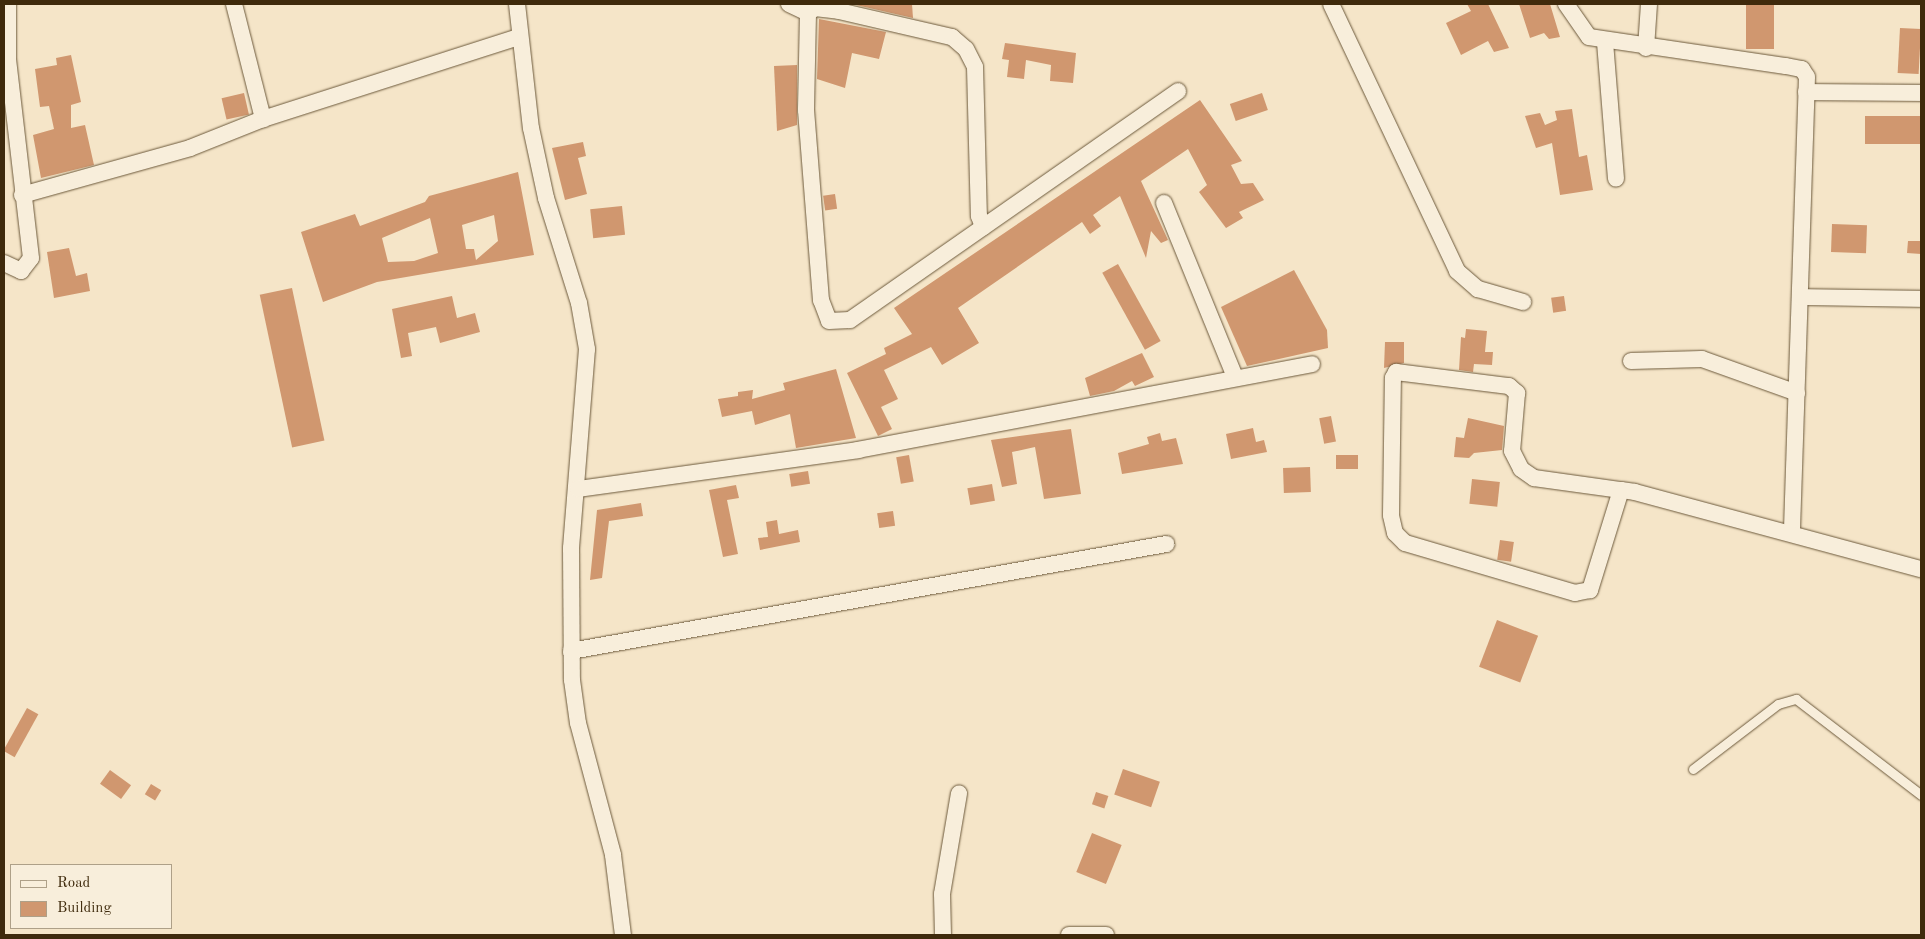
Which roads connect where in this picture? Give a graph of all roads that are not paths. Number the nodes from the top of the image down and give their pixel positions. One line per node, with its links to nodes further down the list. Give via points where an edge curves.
1 (8, 4): 17 (street, via 8,60)
2 (234, 4): 15 (street)
3 (517, 4): 9 (street)
4 (789, 4): 8 (street)
5 (1331, 4): 23 (street, via 1457,271 1478,289)
6 (1566, 4): 10 (street, via 1589,37)
7 (1649, 4): 11 (street)
8 (808, 13): 19 (street, via 815,8 839,11 952,37 966,49 975,68 979,216); 19 (street, via 806,110 821,300 829,321 850,320)
9 (520, 37): 15 (street); 28 (street, via 544,189 579,303 587,349)
10 (1606, 42): 11 (street); 16 (street)
11 (1646, 48): 13 (street, via 1802,69)
12 (1178, 90): 19 (street)
13 (1806, 92): 14 (street); 21 (street)
14 (1921, 93)
15 (263, 119): 17 (street, via 190,148)
16 (1616, 179)
17 (22, 194): 20 (street, via 31,264 21,271)
18 (1164, 202): 26 (street)
19 (983, 227)
20 (4, 263)
21 (1800, 297): 22 (street); 27 (street)
22 (1921, 299)
23 (1523, 302)
24 (1631, 362): 27 (street, via 1702,359)
25 (1312, 364): 26 (street)
26 (1235, 378): 28 (street, via 858,450)
27 (1797, 393): 30 (street)
28 (578, 489): 33 (street, via 571,548)
29 (1621, 490): 29 (street, via 1590,590 1575,593 1405,544 1395,534 1391,515 1393,378 1396,372 1509,386 1517,393 1512,450 1521,469 1534,478); 30 (street)
30 (1792, 532): 32 (street)
31 (1166, 544): 33 (street)
32 (1921, 569)
33 (571, 651): 37 (street, via 578,723 613,855)
34 (1693, 769): 36 (lane, via 1778,704 1796,699)
35 (959, 793): 38 (street, via 942,894)
36 (1921, 795)
37 (623, 935)
38 (943, 935)
39 (1068, 935): 40 (street)
40 (1106, 935)

